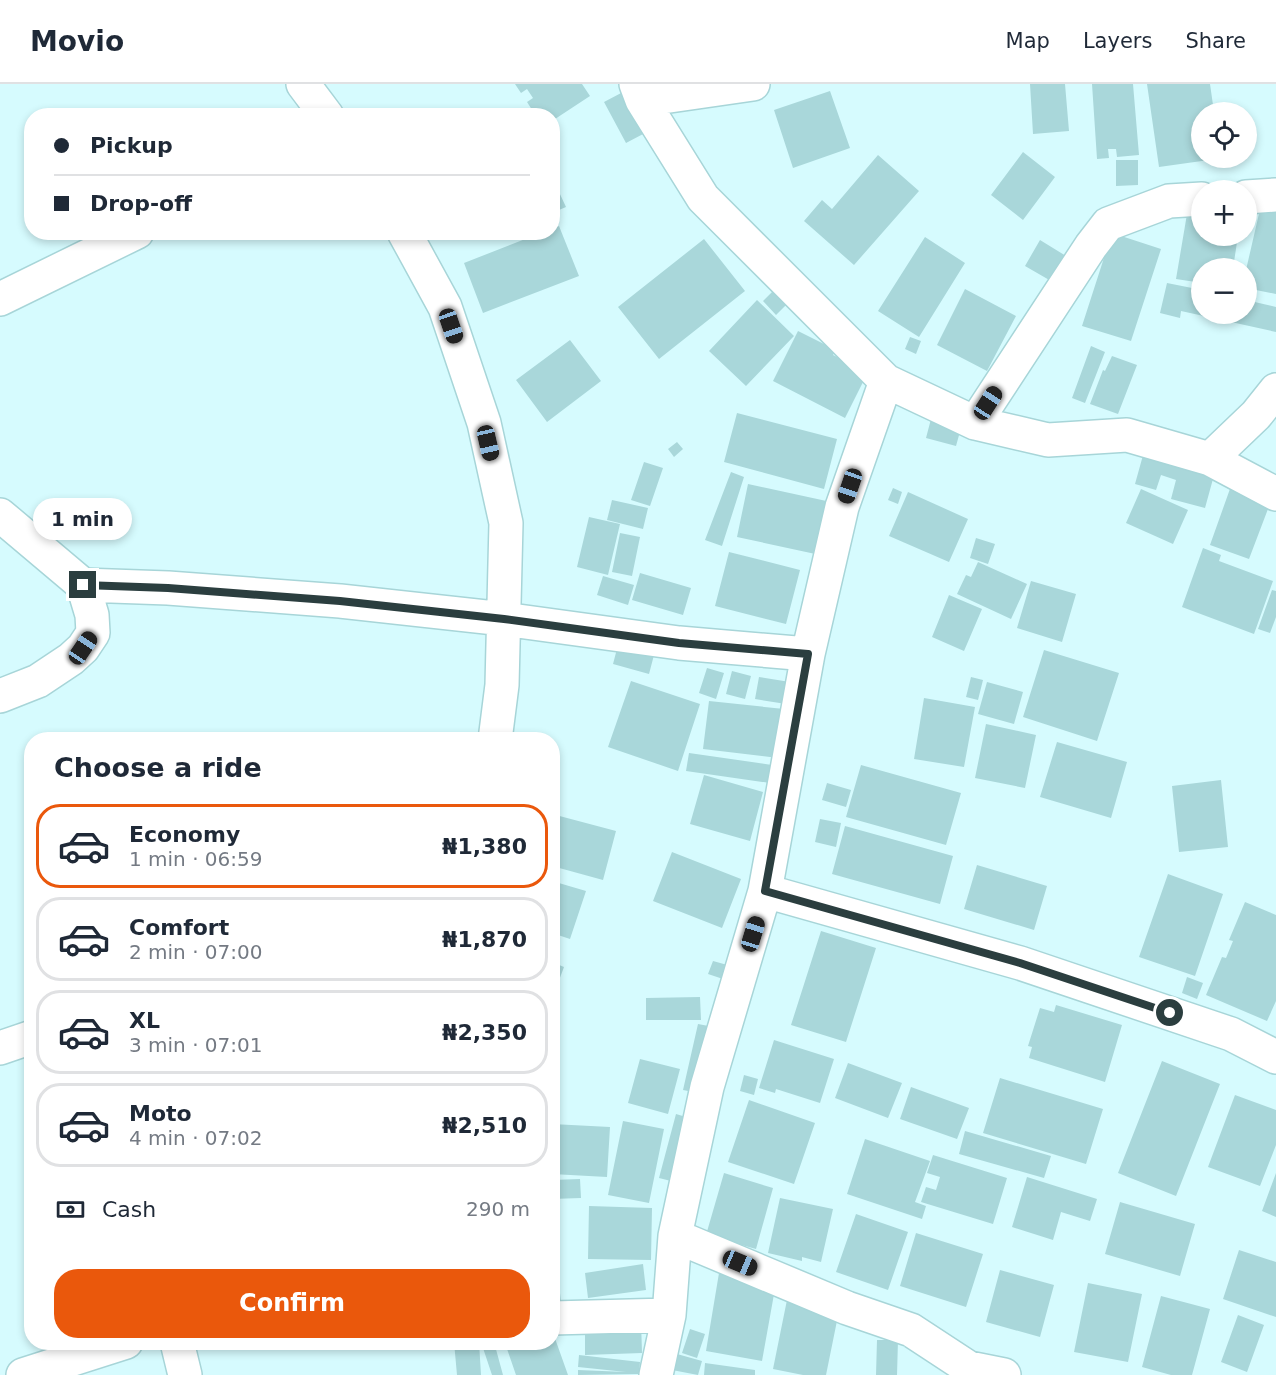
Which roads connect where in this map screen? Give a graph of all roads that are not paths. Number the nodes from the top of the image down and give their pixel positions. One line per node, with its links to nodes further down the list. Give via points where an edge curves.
1 (303, 84): 4 (street)
2 (753, 84): 3 (street)
3 (639, 92): 11 (street, via 703,198)
4 (321, 108)
5 (1276, 195): 6 (street)
6 (1257, 196)
7 (1191, 200): 13 (street, via 1169,201 1108,224)
8 (121, 240): 10 (street)
9 (408, 240): 18 (street, via 445,307 484,423 506,523)
10 (0, 299)
11 (886, 381): 13 (street); 19 (street, via 842,507)
12 (1276, 390): 14 (street)
13 (975, 423): 14 (street, via 1048,440 1127,435)
14 (1210, 459): 15 (street)
15 (1276, 494)
16 (0, 515): 17 (street)
17 (83, 585): 18 (street, via 340,601); 20 (street, via 93,633 83,648 38,681)
18 (504, 619): 19 (street, via 679,643); 21 (street)
19 (808, 654): 22 (street)
20 (0, 696)
21 (496, 732)
22 (765, 891): 25 (street, via 1020,963 1231,1034); 26 (street, via 707,1087)
23 (24, 1040): 24 (street)
24 (0, 1048)
25 (1276, 1057)
26 (675, 1236): 27 (street); 34 (street, via 847,1308 911,1330 969,1368)
27 (669, 1315): 28 (street); 33 (street)
28 (560, 1318)
29 (101, 1350): 31 (street)
30 (179, 1350): 32 (street)
31 (22, 1375)
32 (185, 1375)
33 (656, 1375)
34 (1004, 1375)

